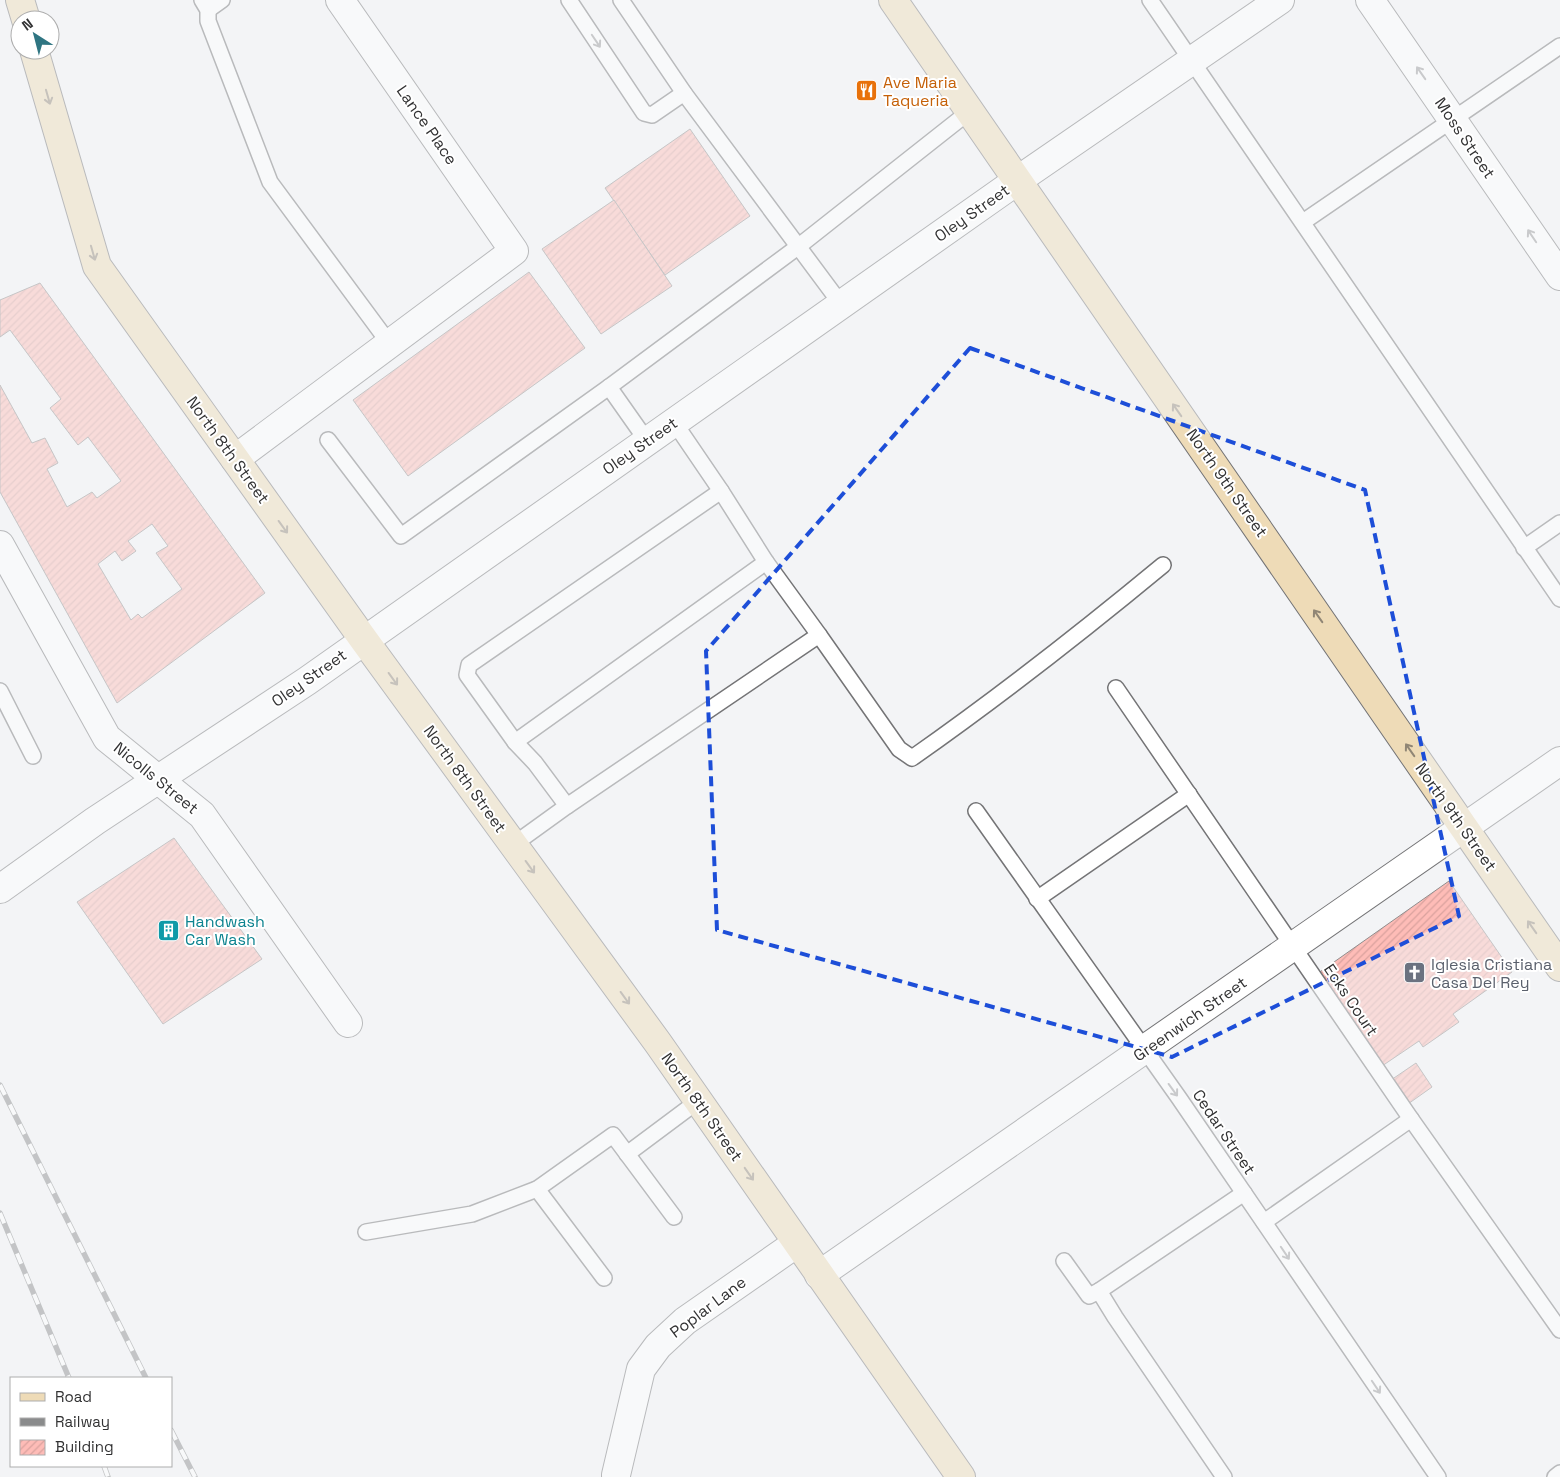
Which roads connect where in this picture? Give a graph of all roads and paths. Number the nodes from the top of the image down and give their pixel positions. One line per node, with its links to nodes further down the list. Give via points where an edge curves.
1 (222, 0): 9 (lane)
2 (340, 0): 21 (street, Lance Place, via 514,251)
3 (569, 0): 13 (lane, one-way to 13, via 644,113 652,115)
4 (621, 0): 13 (lane)
5 (893, 0): 14 (main road, North 9th Street)
6 (1150, 0): 12 (lane)
7 (1280, 0): 12 (street, Oley Street)
8 (1370, 0): 15 (street, Moss Street, one-way to 8)
9 (205, 5): 21 (lane, via 208,21 270,182)
10 (1560, 46): 15 (lane)
11 (37, 60): 26 (main road, North 8th Street, one-way to 26, via 97,266)
12 (1192, 60): 16 (street, Oley Street); 17 (lane)
13 (684, 93): 18 (lane)
14 (970, 111): 16 (main road, North 9th Street); 18 (lane)
15 (1452, 119): 17 (lane); 19 (street, Moss Street, one-way to 15)
16 (1018, 180): 20 (street, Oley Street); 46 (main road, North 9th Street, one-way to 16)
17 (1303, 222): 30 (lane)
18 (799, 246): 20 (lane); 22 (lane)
19 (1560, 276)
20 (841, 304): 23 (street, Oley Street)
21 (390, 343): 26 (street)
22 (609, 387): 24 (lane, via 401,536); 25 (lane)
23 (674, 422): 25 (street, Oley Street); 27 (lane)
24 (328, 440)
25 (647, 441): 36 (street, Oley Street)
26 (235, 459): 36 (main road, North 8th Street, one-way to 36)
27 (721, 491): 31 (lane); 39 (lane, via 469,664 467,675)
28 (1560, 523): 30 (lane)
29 (0, 545): 33 (street, Nicolls Street)
30 (1524, 548): 34 (lane)
31 (766, 562): 35 (lane); 39 (lane)
32 (1163, 565): 35 (lane, via 1088,628 912,758 899,749)
33 (6, 572): 42 (street, Nicolls Street, via 107,738)
34 (1560, 599)
35 (819, 635): 44 (lane)
36 (364, 640): 42 (street, Oley Street); 47 (main road, North 8th Street, one-way to 47)
37 (1116, 688): 43 (lane, Ecks Court)
38 (0, 691): 40 (lane)
39 (515, 742): 44 (lane)
40 (33, 756)
41 (1560, 761): 46 (street, Greenwich Street)
42 (158, 780): 48 (street, Oley Street); 52 (street, Nicolls Street, via 202,815)
43 (1189, 794): 49 (lane); 50 (lane, Ecks Court)
44 (567, 806): 47 (lane)
45 (976, 811): 49 (lane, Cedar Street)
46 (1464, 828): 50 (street, Greenwich Street); 51 (main road, North 9th Street, one-way to 46)
47 (513, 845): 54 (main road, North 8th Street, one-way to 54)
48 (0, 889)
49 (1037, 899): 53 (lane, Cedar Street)
50 (1293, 947): 53 (street, Greenwich Street); 55 (lane, Ecks Court)
51 (1560, 967)
52 (348, 1023)
53 (1144, 1050): 58 (lane, Cedar Street, one-way to 58); 64 (street, Greenwich Street)
54 (698, 1101): 56 (lane); 62 (main road, North 8th Street, one-way to 62)
55 (1411, 1119): 60 (lane); 67 (lane, Ecks Court)
56 (626, 1154): 57 (lane, via 612,1135); 59 (lane)
57 (537, 1189): 61 (lane, via 472,1214); 65 (lane)
58 (1244, 1193): 60 (lane, Cedar Street); 66 (lane)
59 (674, 1217)
60 (1264, 1222): 72 (lane, Cedar Street, one-way to 72)
61 (366, 1232)
62 (797, 1243): 64 (main road, North 8th Street); 69 (street, Poplar Lane, via 685,1321 658,1346 642,1369)
63 (1064, 1261): 66 (lane, via 1089,1296)
64 (819, 1275): 70 (main road, North 8th Street)
65 (604, 1278)
66 (1100, 1291): 71 (lane)
67 (1560, 1330)
68 (1560, 1473): 73 (lane)
69 (617, 1476)
70 (961, 1477)
71 (1224, 1477)
72 (1438, 1477)
73 (1555, 1477)

